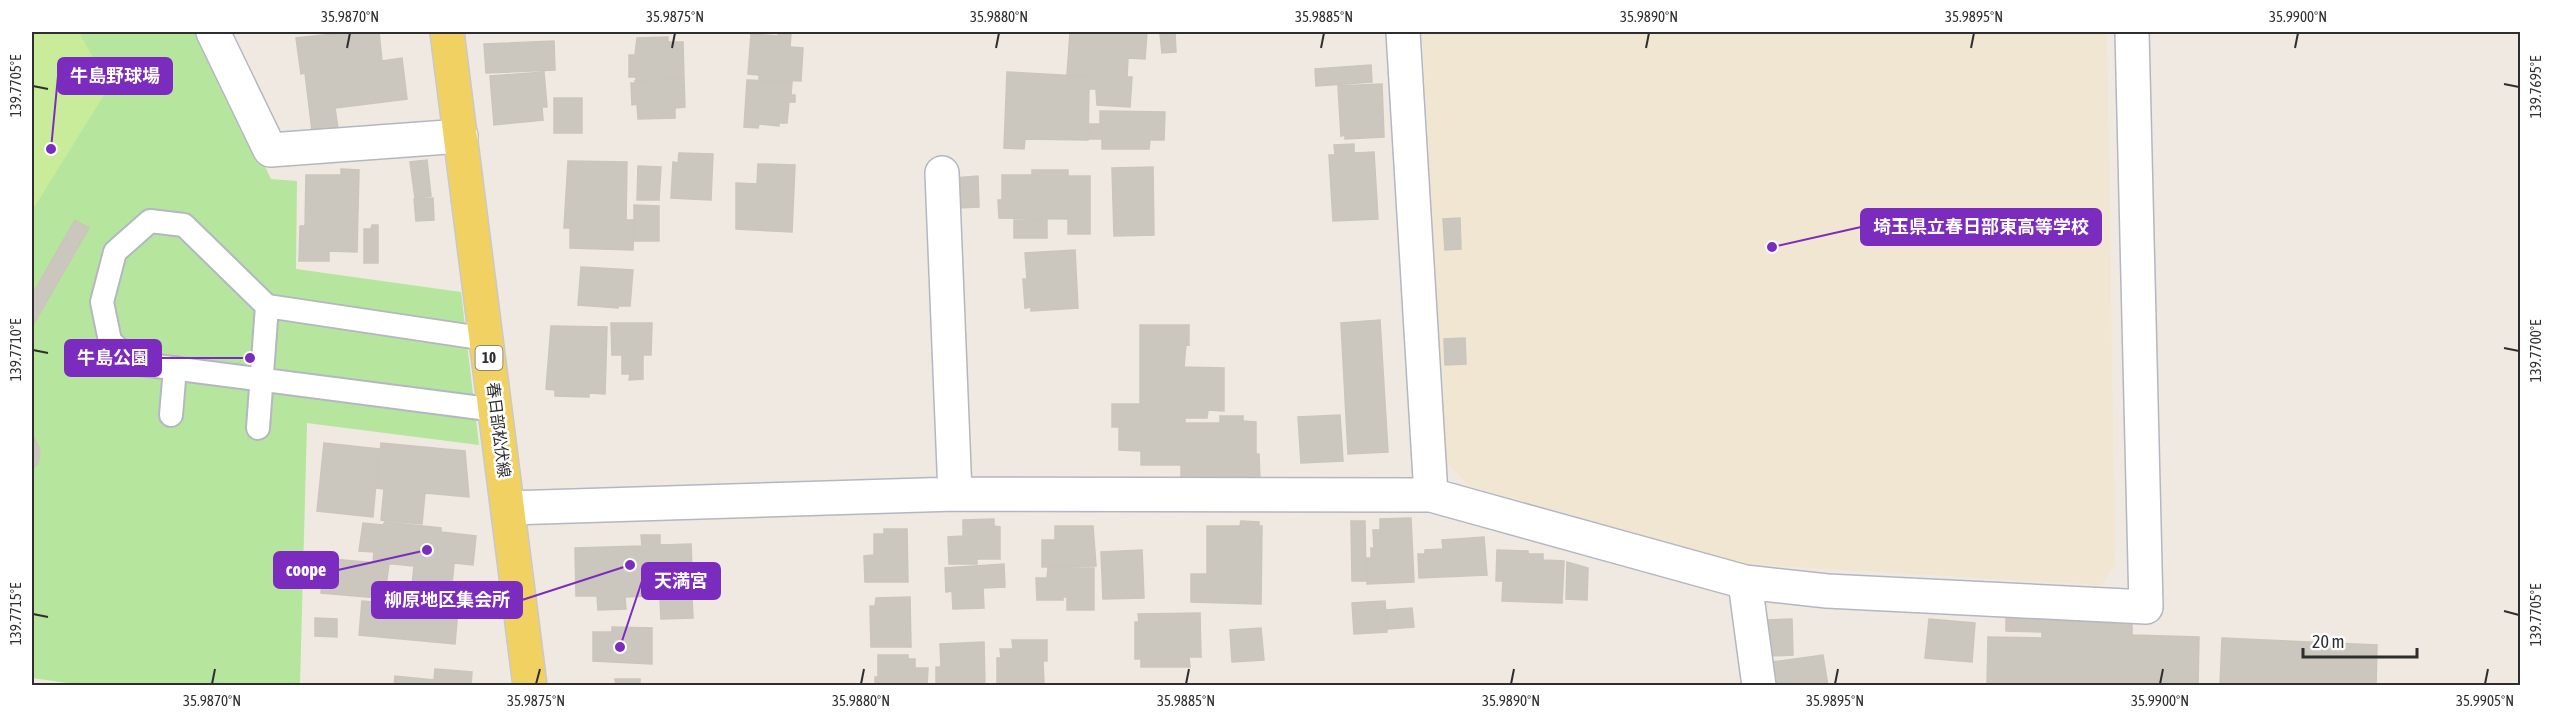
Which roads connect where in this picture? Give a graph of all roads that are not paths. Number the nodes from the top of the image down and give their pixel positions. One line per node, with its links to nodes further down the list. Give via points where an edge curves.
1 (213, 32): 5 (street, via 270,150)
2 (447, 32): 5 (main road, 春日部松伏線 / 10)
3 (1403, 32): 15 (street)
4 (2132, 32): 17 (street, via 2146,607 1827,591)
5 (461, 136): 8 (main road, 春日部松伏線 / 10)
6 (942, 173): 14 (street)
7 (267, 306): 8 (lane); 9 (lane, via 184,225 150,221 115,252 102,302 110,341 133,363); 10 (lane)
8 (487, 339): 11 (main road, 春日部松伏線 / 10)
9 (175, 368): 10 (lane); 12 (lane)
10 (262, 380): 11 (lane); 13 (lane)
11 (496, 410): 16 (main road, 春日部松伏線 / 10)
12 (171, 415)
13 (258, 428)
14 (955, 494): 15 (street); 16 (street)
15 (1431, 495): 17 (street)
16 (509, 508): 18 (main road, 春日部松伏線 / 10)
17 (1745, 582): 19 (street)
18 (531, 686)
19 (1759, 686)

